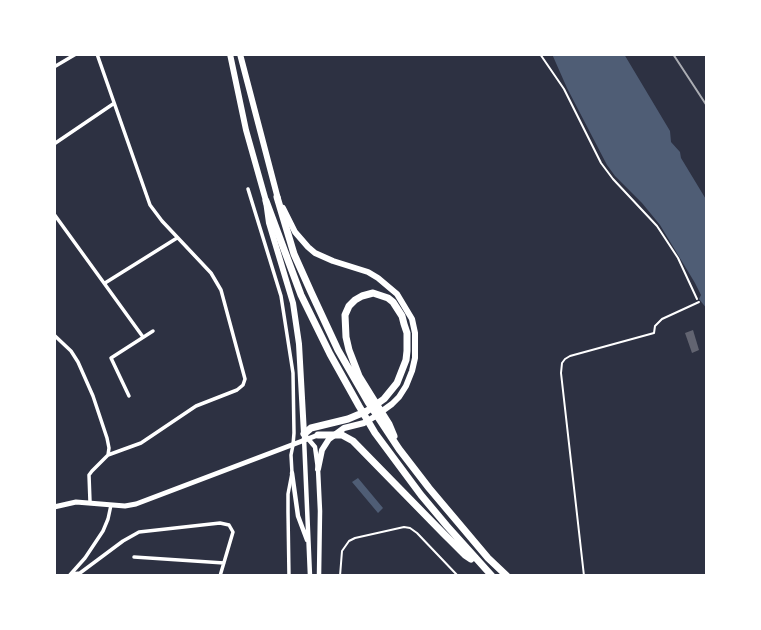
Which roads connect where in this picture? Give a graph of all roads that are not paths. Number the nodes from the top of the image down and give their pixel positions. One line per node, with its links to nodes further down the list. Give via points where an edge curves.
1 (76, 54): 5 (street)
2 (97, 54): 6 (street)
3 (230, 54): 10 (main road)
4 (240, 54): 9 (main road)
5 (54, 67)
6 (114, 103): 7 (street); 12 (street, via 146,198)
7 (54, 144)
8 (248, 189): 24 (street, via 286,324 293,373)
9 (276, 197): 19 (highway, via 305,280 338,349); 20 (main road, via 308,247 378,278 397,294 412,319 415,358 406,386 386,410)
10 (266, 201): 23 (main road, via 297,326); 34 (highway, via 302,295 359,406 375,433)
11 (54, 214): 13 (street)
12 (177, 238): 13 (street); 25 (street, via 221,290 244,383 188,410 141,443)
13 (105, 283): 17 (street)
14 (699, 302): 44 (lane, via 662,319 654,333 570,356 562,363)
15 (153, 331): 17 (street)
16 (54, 335): 25 (street, via 76,359 88,382 107,438)
17 (143, 337): 18 (street, via 111,358)
18 (129, 396)
19 (370, 399): 23 (highway, via 349,350 344,323 355,300 373,293 393,302 404,324 406,360 397,383 367,411 311,428); 43 (highway, via 399,449)
20 (344, 428): 21 (main road); 22 (main road)
21 (318, 435): 22 (highway); 23 (main road)
22 (335, 435): 26 (main road, via 324,445); 34 (highway, via 356,443 465,555)
23 (306, 437): 24 (main road); 26 (street, via 315,447); 31 (street)
24 (293, 445): 27 (street); 29 (main road, via 139,503)
25 (108, 455): 28 (street, via 90,472)
26 (318, 470): 39 (street)
27 (292, 473): 31 (street, via 298,516); 37 (street)
28 (90, 502): 29 (main road); 30 (main road)
29 (111, 505): 35 (street, via 103,531)
30 (54, 507)
31 (309, 545): 38 (street)
32 (134, 557): 33 (street)
33 (224, 563): 35 (street, via 233,535 231,527 220,523 137,533 80,573); 36 (street)
34 (481, 565): 42 (highway)
35 (70, 575)
36 (220, 576)
37 (289, 576)
38 (310, 576)
39 (319, 576)
40 (340, 576): 41 (lane, via 342,551 349,541 404,527 417,533)
41 (458, 576)
42 (492, 576)
43 (507, 576)
44 (584, 576)

